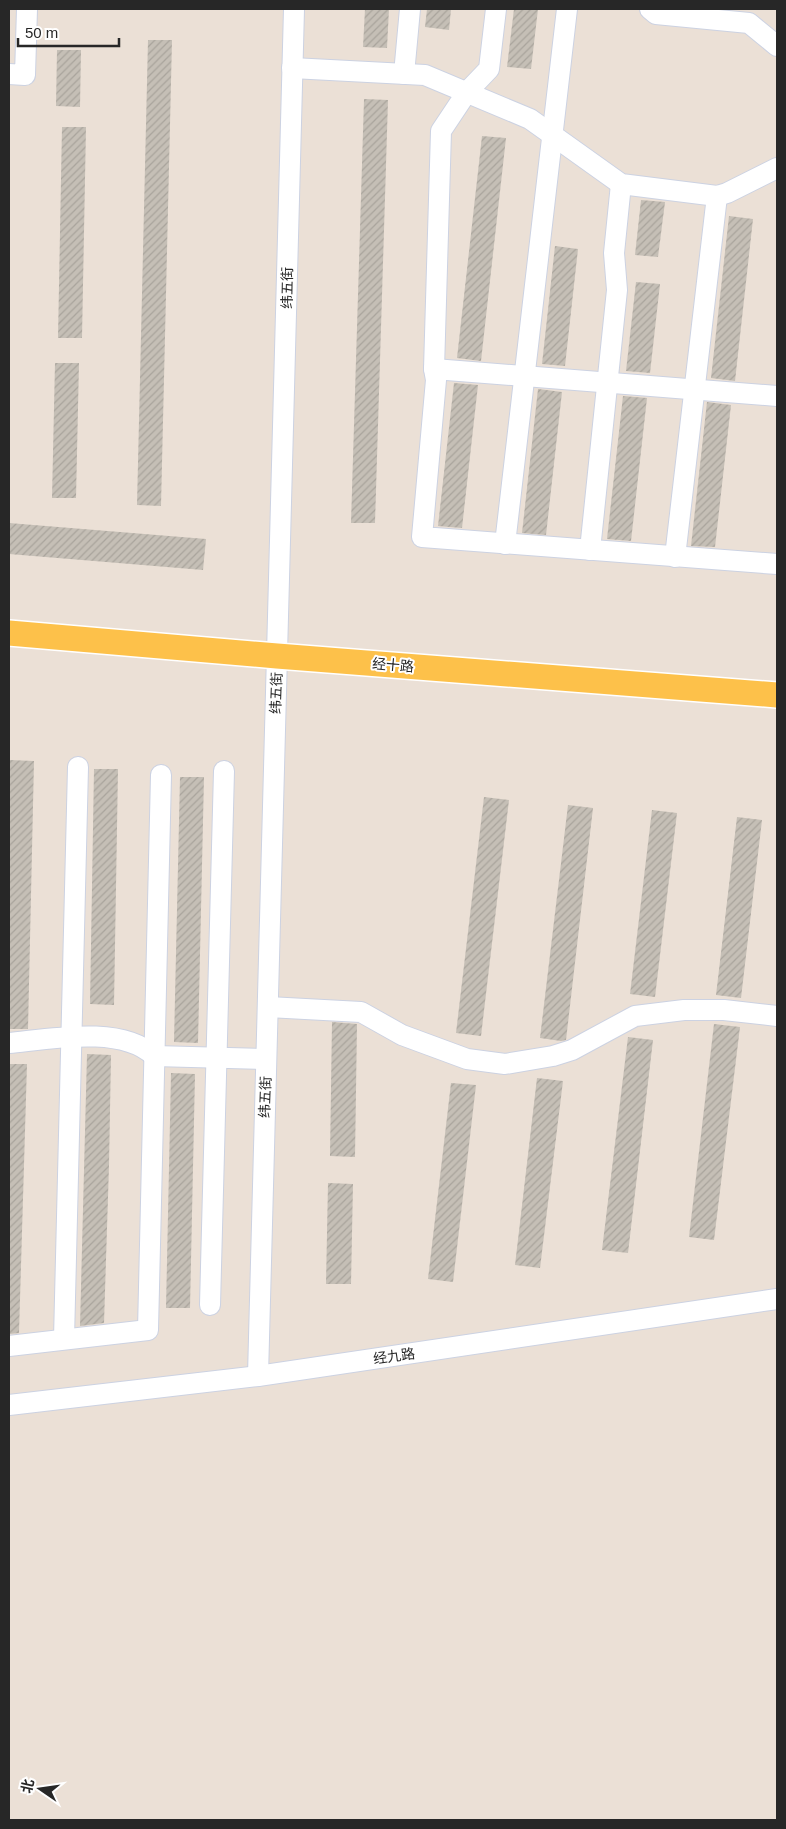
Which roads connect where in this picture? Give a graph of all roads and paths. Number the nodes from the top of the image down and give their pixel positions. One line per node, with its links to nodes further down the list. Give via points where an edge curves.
1 (27, 9): 10 (street, via 25,74)
2 (294, 9): 9 (street, 纬五街)
3 (410, 9): 11 (street)
4 (496, 9): 12 (street, via 489,69)
5 (567, 9): 18 (street)
6 (650, 9): 7 (street, via 656,14)
7 (736, 15): 8 (street)
8 (777, 46)
9 (292, 68): 11 (street); 23 (street, 纬五街)
10 (9, 74)
11 (404, 74): 12 (street, via 425,75)
12 (467, 92): 14 (street, via 530,119); 16 (street, via 442,131)
13 (777, 168): 15 (street)
14 (621, 184): 15 (street); 19 (street, via 614,253 617,290)
15 (717, 196): 20 (street)
16 (434, 369): 17 (street); 18 (street, via 436,380 422,537)
17 (777, 396)
18 (506, 544): 19 (street)
19 (590, 550): 20 (street)
20 (675, 557): 21 (street)
21 (777, 564)
22 (9, 632): 23 (main road, 经十路)
23 (277, 656): 24 (main road, 经十路); 28 (street, 纬五街)
24 (777, 695)
25 (78, 767): 30 (street)
26 (224, 771): 33 (street)
27 (161, 775): 32 (street)
28 (268, 1007): 29 (street, via 361,1012 402,1035 468,1059 505,1064 572,1050 635,1016 684,1010 724,1010); 34 (street, 纬五街)
29 (777, 1016)
30 (72, 1037): 31 (street); 32 (street, via 92,1035 144,1046); 37 (street)
31 (9, 1043)
32 (154, 1056): 33 (street); 37 (street, via 148,1330)
33 (216, 1058): 34 (street); 36 (street)
34 (266, 1059): 39 (street, 纬五街)
35 (777, 1299): 39 (street, 经九路)
36 (210, 1305)
37 (64, 1339): 38 (street)
38 (9, 1346)
39 (258, 1376): 40 (street, 经九路)
40 (9, 1405)

